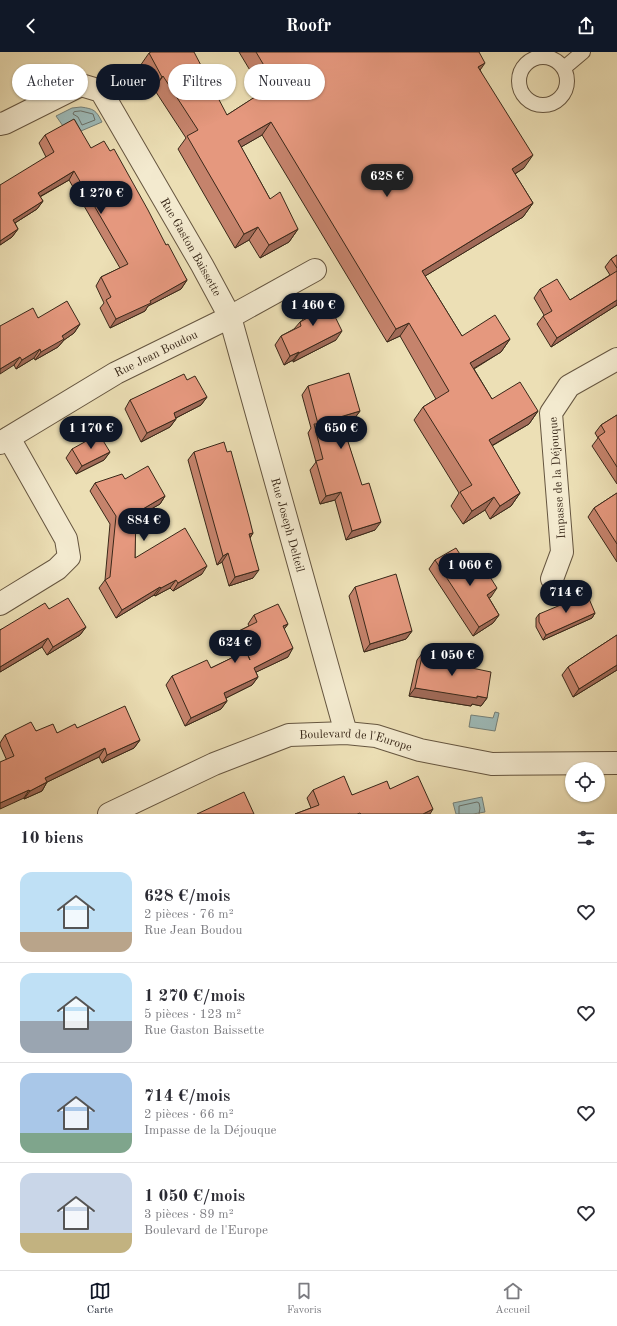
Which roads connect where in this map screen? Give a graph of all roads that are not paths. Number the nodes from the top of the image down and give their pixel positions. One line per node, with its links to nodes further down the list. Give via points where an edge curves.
1 (583, 52): 3 (lane)
2 (547, 54): 3 (lane); 3 (lane, via 535,57 521,70 520,89 525,97 542,106 560,100 566,92 568,83)
3 (564, 68)
4 (0, 124): 6 (street, Rue Gaston Baissette, via 81,84 101,91)
5 (315, 270): 6 (street, Rue Jean Boudou)
6 (230, 317): 8 (street, Rue Jean Boudou, via 116,373); 11 (street, Rue Joseph Delteil)
7 (617, 359): 9 (street, Impasse de la Déjouque, via 569,386 551,413 562,552)
8 (4, 441): 10 (street, via 66,539 69,557 57,569)
9 (552, 579)
10 (0, 604)
11 (346, 732): 12 (street, Boulevard de l'Europe, via 376,736 420,750 492,764); 13 (street, Boulevard de l'Europe, via 289,735 214,764)
12 (617, 762)
13 (109, 814)

